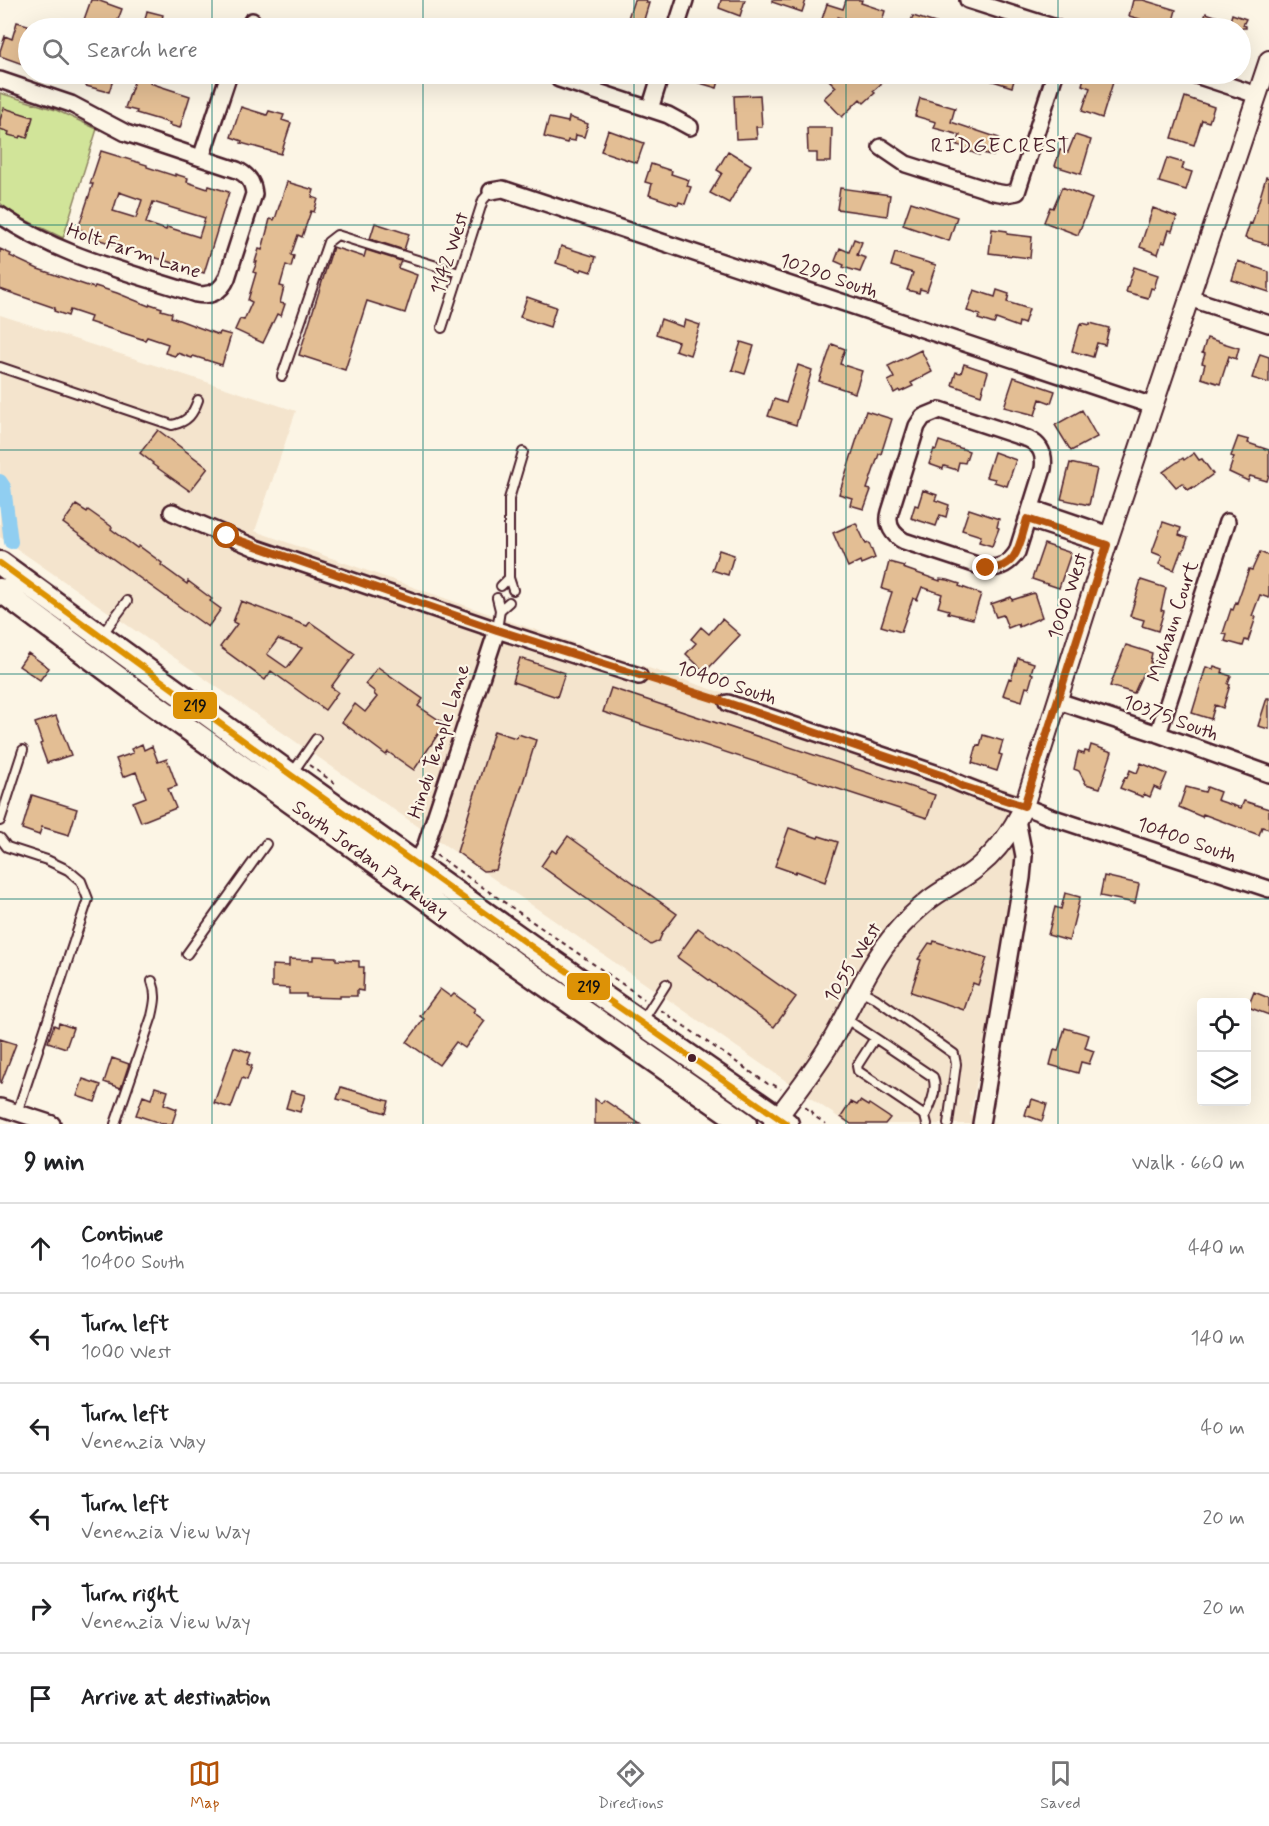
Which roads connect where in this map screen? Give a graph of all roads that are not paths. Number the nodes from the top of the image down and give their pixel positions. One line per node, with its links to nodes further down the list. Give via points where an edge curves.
1 (685, 0): 3 (street)
2 (968, 0): 4 (street)
3 (679, 18)
4 (1025, 18)
5 (1269, 60): 12 (street, 1000 West)
6 (0, 80): 16 (street, via 71,104 126,133)
7 (224, 84): 16 (street)
8 (574, 84): 13 (street)
9 (658, 84): 13 (street)
10 (1051, 84): 15 (street, via 1017,192 994,192 906,164)
11 (1225, 84): 12 (street)
12 (1257, 94): 20 (street, 1000 West)
13 (650, 109): 14 (street)
14 (690, 127)
15 (881, 147)
16 (201, 158): 18 (street, Holt Farm Lane, via 243,172 253,188 227,279 209,295 52,246)
17 (491, 191): 19 (lane, 1142 West, via 483,200); 26 (street, 10290 South, via 503,189)
18 (0, 215)
19 (459, 273): 22 (lane, 1142 West); 24 (lane, via 337,235 328,242)
20 (1189, 298): 21 (street); 26 (street, 1000 West)
21 (1269, 324)
22 (442, 328)
23 (0, 367): 25 (lane, via 172,425 187,420)
24 (282, 376)
25 (198, 400)
26 (1153, 406): 31 (street, 1000 West)
27 (523, 452): 33 (lane, via 509,498)
28 (172, 512): 41 (street, via 256,548)
29 (1029, 513): 29 (street, via 1043,469 1038,445 940,410 920,421 890,512 889,523 894,533 904,541 995,569 1017,552); 31 (street)
30 (1227, 522): 46 (street, Michaun Court)
31 (1109, 540): 44 (street, 1000 West)
32 (0, 563): 42 (main road, South Jordan Parkway)
33 (509, 578): 34 (lane); 35 (lane)
34 (501, 585)
35 (513, 590)
36 (5, 597): 50 (main road, South Jordan Parkway, via 145,698)
37 (497, 598): 40 (lane)
38 (127, 601): 42 (lane)
39 (509, 602): 40 (lane)
40 (500, 610): 41 (lane)
41 (497, 630): 43 (street); 55 (street, Hindu Temple Lane, via 425,848)
42 (101, 637): 50 (main road, South Jordan Parkway)
43 (639, 676)
44 (1058, 700): 46 (street, 10375 South); 51 (street, 1000 West)
45 (728, 703): 51 (street, 10400 South, via 944,776)
46 (1158, 734): 49 (street, 10375 South)
47 (316, 739): 50 (lane)
48 (23, 750): 52 (lane)
49 (1269, 774)
50 (285, 784): 55 (main road, South Jordan Parkway); 59 (main road, South Jordan Parkway)
51 (1021, 813): 56 (street, 10400 South, via 1048,816); 62 (street, 1055 West, via 980,866 911,915 880,953); 74 (street, 1000 West, via 1022,878)
52 (0, 821)
53 (0, 838): 67 (lane, via 7,847 68,870 81,881 88,899)
54 (266, 844): 58 (lane)
55 (416, 864): 57 (main road, South Jordan Parkway)
56 (1269, 890)
57 (535, 949): 59 (main road); 64 (main road, South Jordan Parkway)
58 (187, 954)
59 (521, 968): 72 (main road, South Jordan Parkway)
60 (152, 981): 71 (lane, via 156,999 152,1016)
61 (666, 984): 64 (lane)
62 (858, 989): 63 (street, 1055 West); 73 (lane, via 954,1054)
63 (844, 1018): 65 (lane); 69 (street, 1055 West)
64 (641, 1024): 69 (main road, South Jordan Parkway)
65 (875, 1038): 68 (lane, via 935,1080); 68 (lane, via 857,1066 858,1071)
66 (0, 1107): 67 (street)
67 (17, 1113): 70 (street)
68 (926, 1120)
69 (780, 1122)
70 (52, 1124)
71 (115, 1124)
72 (745, 1124)
73 (948, 1124)
74 (981, 1124)

